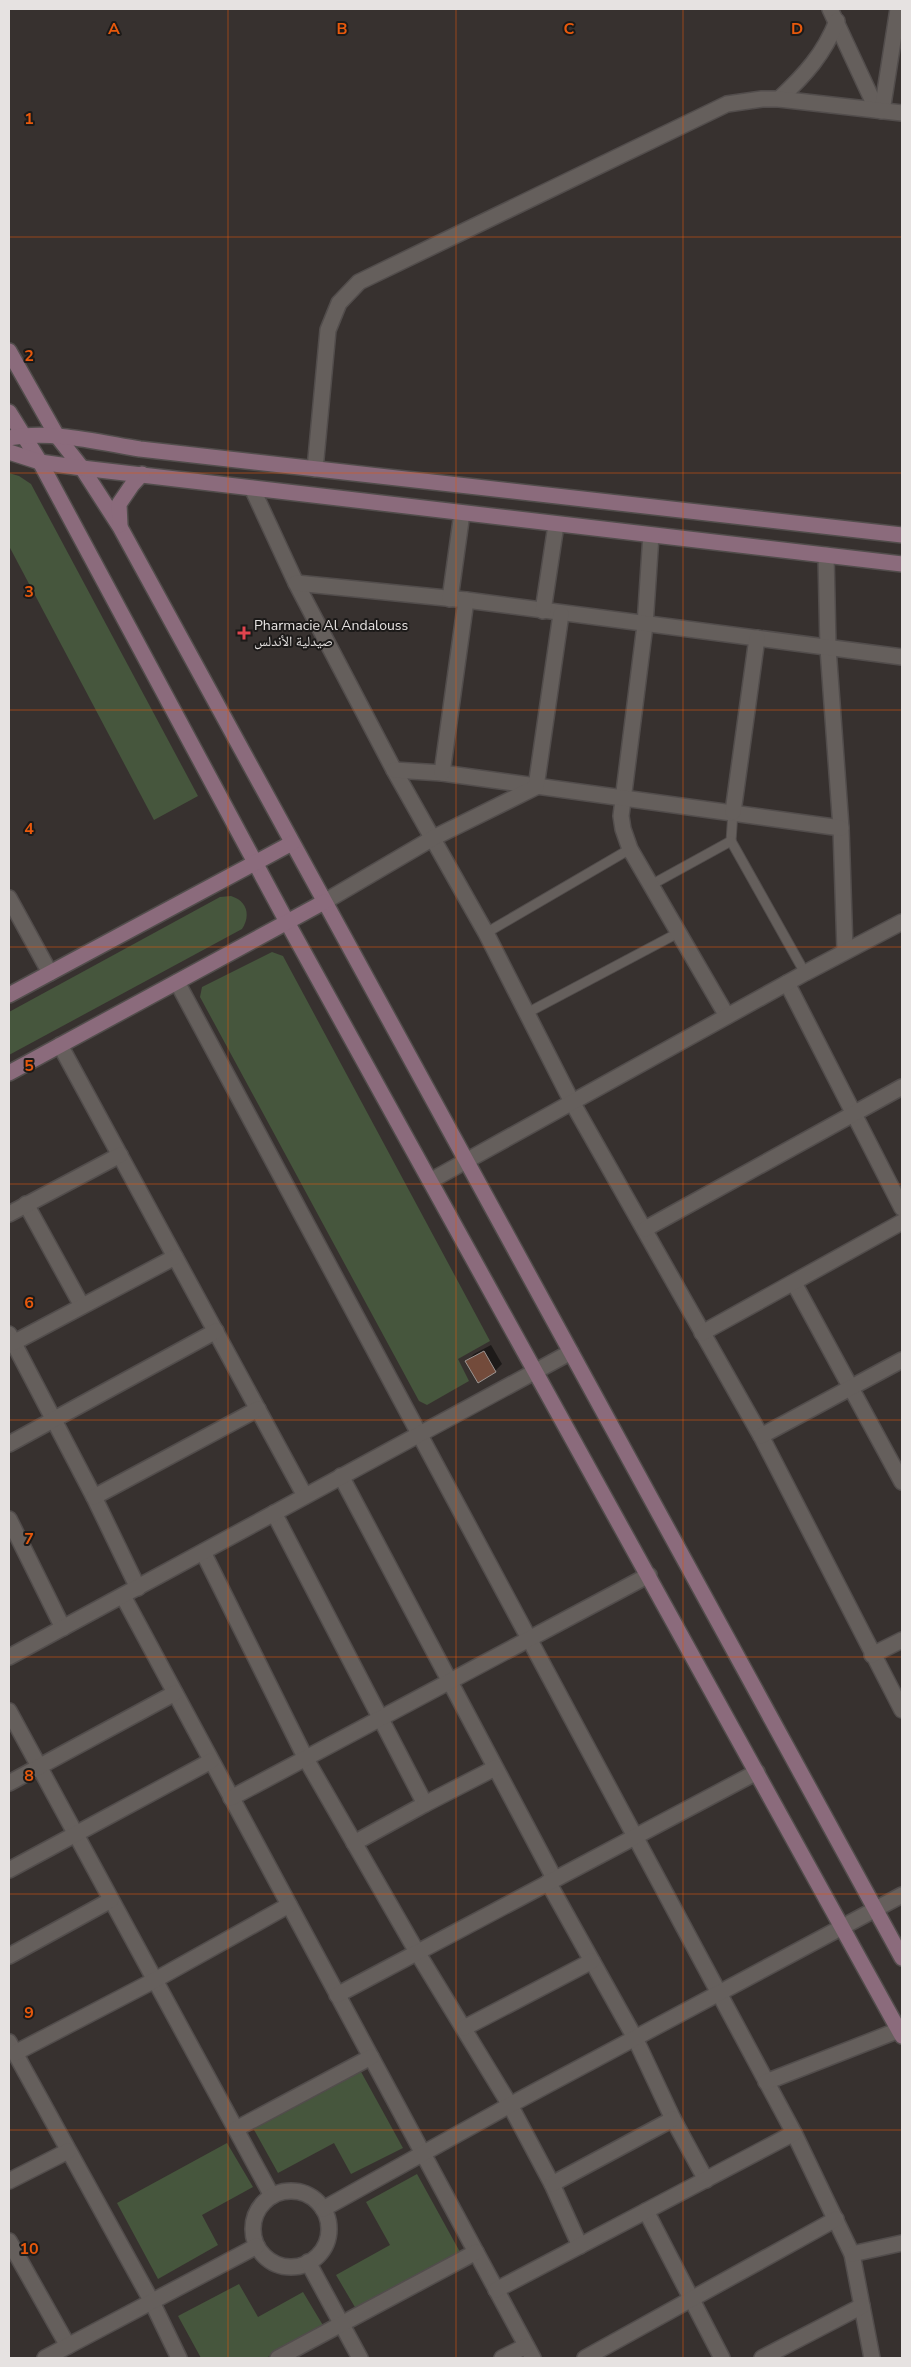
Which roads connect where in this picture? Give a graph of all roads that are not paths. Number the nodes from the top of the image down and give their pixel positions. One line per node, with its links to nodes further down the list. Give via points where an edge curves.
1 (898, 9): 4 (street)
2 (834, 15): 3 (street, via 828,43 814,63); 4 (street, via 855,66)
3 (779, 99): 4 (street); 13 (street, via 744,100 711,110 359,282 339,302 328,330)
4 (879, 110): 5 (street)
5 (902, 113)
6 (9, 350): 9 (main road)
7 (9, 412): 8 (main road)
8 (15, 436): 9 (main road); 11 (main road)
9 (58, 436): 12 (main road); 13 (main road)
10 (9, 452): 11 (main road)
11 (40, 462): 12 (main road); 42 (main road)
12 (82, 468): 14 (main road); 18 (main road)
13 (315, 469): 20 (main road)
14 (142, 474): 15 (main road); 18 (main road, via 119,504)
15 (252, 488): 16 (main road); 23 (street)
16 (462, 513): 17 (main road); 24 (street)
17 (556, 525): 19 (main road); 26 (street)
18 (120, 527): 40 (main road)
19 (651, 535): 21 (main road); 28 (street)
20 (902, 535)
21 (826, 555): 22 (main road); 30 (street)
22 (902, 564)
23 (296, 583): 24 (street); 32 (street)
24 (450, 599): 25 (street)
25 (466, 600): 26 (street); 33 (street)
26 (543, 611): 27 (street)
27 (561, 614): 28 (street); 34 (street)
28 (645, 625): 29 (street); 35 (street)
29 (757, 638): 30 (street); 36 (street)
30 (828, 648): 31 (street); 37 (street)
31 (902, 657)
32 (394, 770): 33 (street); 38 (street)
33 (442, 774): 34 (street)
34 (536, 787): 35 (street); 38 (street)
35 (623, 798): 36 (street); 41 (street, via 621,816)
36 (733, 812): 37 (street); 39 (lane)
37 (841, 828): 50 (street)
38 (433, 838): 45 (street); 48 (street)
39 (731, 841): 43 (lane); 52 (lane)
40 (292, 843): 42 (main road); 45 (main road)
41 (630, 848): 43 (street); 48 (lane)
42 (256, 862): 46 (main road); 51 (main road)
43 (651, 885): 49 (street)
44 (9, 898): 51 (street)
45 (324, 902): 46 (main road); 64 (main road)
46 (287, 922): 53 (main road); 65 (main road)
47 (902, 922): 50 (street)
48 (486, 933): 56 (street)
49 (678, 933): 56 (lane); 57 (street)
50 (844, 951): 52 (street)
51 (50, 973): 55 (main road)
52 (804, 973): 54 (street)
53 (177, 982): 58 (main road); 83 (street)
54 (787, 983): 57 (street); 62 (street)
55 (9, 995)
56 (527, 1013): 61 (street)
57 (727, 1016): 61 (street)
58 (60, 1045): 59 (main road); 63 (street)
59 (9, 1072)
60 (902, 1087): 62 (street)
61 (572, 1102): 64 (street); 70 (street)
62 (854, 1112): 67 (street); 70 (street)
63 (120, 1155): 66 (street); 71 (street)
64 (465, 1162): 65 (street); 77 (main road)
65 (430, 1181): 79 (main road)
66 (26, 1204): 68 (street); 73 (street)
67 (902, 1208)
68 (9, 1214)
69 (902, 1222): 72 (street)
70 (645, 1229): 75 (street)
71 (176, 1257): 73 (street); 74 (street)
72 (794, 1282): 75 (street); 80 (street)
73 (82, 1306): 76 (street)
74 (216, 1330): 81 (street); 82 (street)
75 (702, 1333): 84 (street)
76 (11, 1339): 82 (street)
77 (571, 1352): 79 (street); 122 (main road)
78 (902, 1360): 80 (street)
79 (536, 1371): 83 (street); 93 (main road)
80 (851, 1387): 84 (street); 87 (street)
81 (258, 1409): 88 (street); 89 (street)
82 (54, 1420): 85 (street); 89 (street)
83 (420, 1434): 86 (street); 97 (street)
84 (761, 1436): 99 (street)
85 (9, 1444)
86 (341, 1476): 88 (street); 101 (street)
87 (902, 1482)
88 (305, 1496): 90 (street)
89 (94, 1497): 94 (street)
90 (274, 1513): 92 (street); 105 (street)
91 (9, 1519): 96 (street)
92 (203, 1552): 94 (street); 106 (street)
93 (649, 1575): 97 (street); 110 (main road)
94 (138, 1588): 95 (street)
95 (123, 1596): 96 (street); 102 (street)
96 (63, 1628): 100 (street)
97 (531, 1639): 101 (street); 115 (street)
98 (902, 1640): 99 (street)
99 (872, 1655): 103 (street)
100 (9, 1657)
101 (451, 1682): 105 (street); 109 (street)
102 (175, 1693): 107 (street); 108 (street)
103 (902, 1710)
104 (9, 1711): 108 (street)
105 (380, 1719): 106 (street); 113 (street)
106 (306, 1759): 112 (street); 116 (street)
107 (211, 1761): 112 (street); 114 (street)
108 (39, 1767): 111 (street); 114 (street)
109 (495, 1768): 113 (street); 118 (street)
110 (757, 1772): 115 (street); 123 (main road)
111 (9, 1783)
112 (232, 1798): 121 (street)
113 (425, 1804): 116 (street)
114 (76, 1834): 117 (street); 120 (street)
115 (636, 1836): 118 (street); 129 (street)
116 (354, 1843): 124 (street)
117 (9, 1870)
118 (551, 1880): 124 (street); 127 (street)
119 (902, 1895): 122 (street)
120 (111, 1900): 125 (street); 128 (street)
121 (289, 1905): 128 (street); 130 (street)
122 (876, 1909): 123 (street); 126 (main road)
123 (842, 1927): 129 (street); 132 (main road)
124 (417, 1952): 130 (street); 131 (street)
125 (9, 1956)
126 (902, 1958)
127 (592, 1961): 131 (street); 133 (street)
128 (155, 1980): 134 (street); 139 (street)
129 (718, 1994): 133 (street); 136 (street)
130 (337, 1995): 135 (street)
131 (464, 2028): 137 (street)
132 (901, 2033): 136 (street)
133 (635, 2038): 137 (street); 138 (street)
134 (12, 2047): 141 (street)
135 (371, 2057): 139 (street); 142 (street)
136 (766, 2082): 140 (street)
137 (510, 2105): 142 (street); 145 (street)
138 (673, 2120): 143 (street); 145 (street)
139 (236, 2129): 146 (street)
140 (794, 2133): 143 (street); 149 (street)
141 (68, 2151): 144 (street); 160 (street)
142 (422, 2153): 147 (street); 154 (street)
143 (706, 2180): 148 (street)
144 (9, 2181)
145 (552, 2184): 153 (street)
146 (272, 2196): 147 (street, via 283,2191 306,2194); 152 (street, via 263,2203 253,2224)
147 (323, 2209): 156 (street, via 328,2220 325,2244)
148 (646, 2211): 153 (street); 159 (street)
149 (836, 2219): 155 (street); 159 (street)
150 (9, 2241): 157 (street)
151 (902, 2243): 155 (street)
152 (257, 2246): 156 (street, via 264,2256 285,2266); 160 (street)
153 (580, 2246): 158 (street)
154 (476, 2252): 158 (street); 162 (street)
155 (852, 2254): 161 (street)
156 (308, 2262): 162 (street)
157 (15, 2270): 163 (street)
158 (496, 2290): 164 (street)
159 (692, 2300): 170 (street); 171 (street)
160 (152, 2302): 163 (street); 166 (street)
161 (862, 2306): 172 (street); 173 (street)
162 (342, 2324): 167 (street); 168 (street)
163 (68, 2346): 165 (street)
164 (530, 2352): 169 (street)
165 (45, 2358)
166 (179, 2358)
167 (278, 2358)
168 (360, 2358)
169 (502, 2358)
170 (585, 2358)
171 (722, 2358)
172 (762, 2358)
173 (872, 2358)

